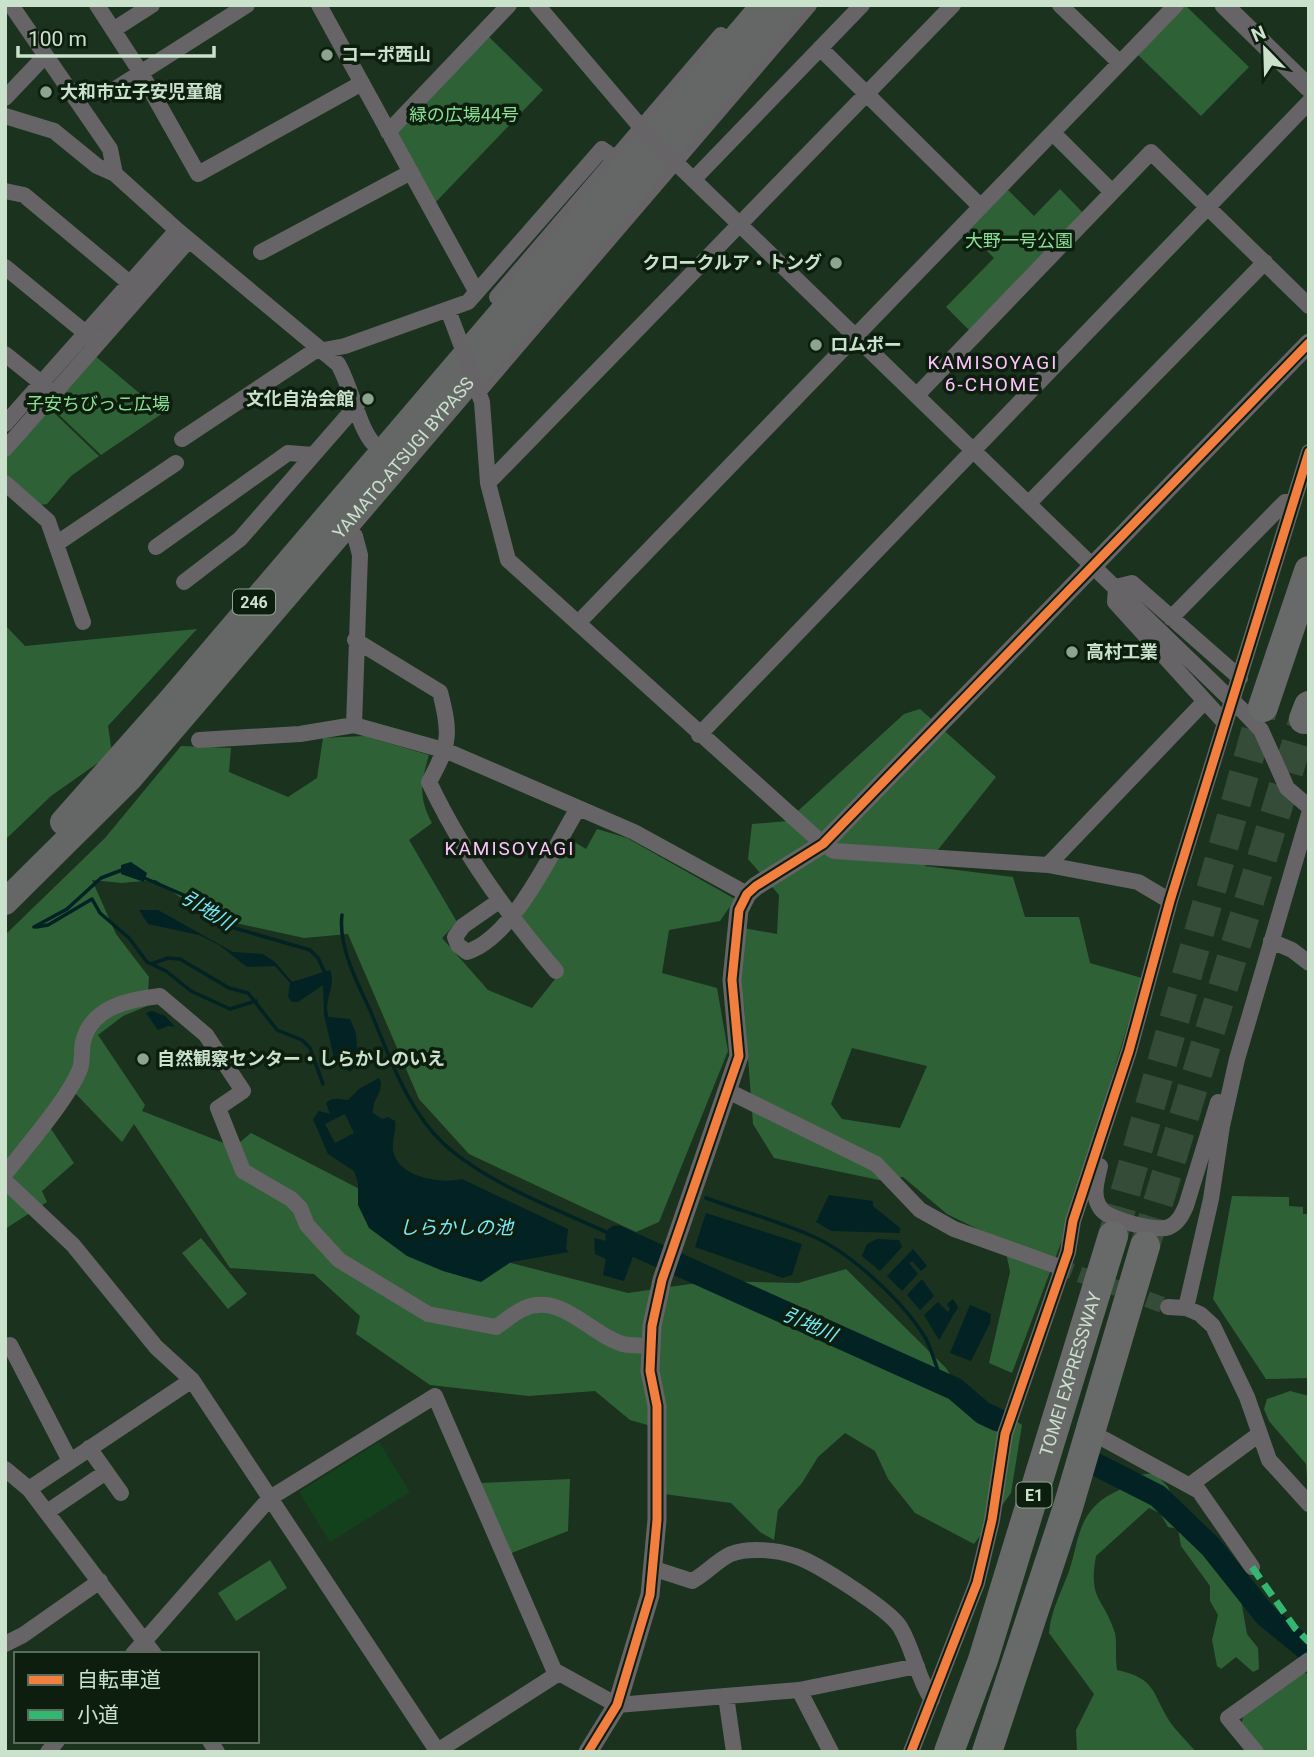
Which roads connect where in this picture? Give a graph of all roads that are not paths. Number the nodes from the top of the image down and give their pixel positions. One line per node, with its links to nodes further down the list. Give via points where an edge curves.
1 (11, 5): 19 (street)
2 (97, 5): 17 (street)
3 (152, 5): 17 (street)
4 (247, 5): 21 (street)
5 (319, 5): 22 (street)
6 (509, 5): 30 (street)
7 (537, 5): 29 (street)
8 (747, 5): 29 (street)
9 (764, 5): 84 (highway, YAMATO-ATSUGI BYPASS / 246)
10 (791, 5): 92 (highway, YAMATO-ATSUGI BYPASS / 246)
11 (809, 5): 33 (street)
12 (862, 5): 18 (street)
13 (953, 5): 25 (street)
14 (1060, 5): 20 (street)
15 (1176, 5): 20 (street)
16 (1224, 5): 23 (street)
17 (113, 30): 21 (street)
18 (821, 48): 25 (street); 36 (street)
19 (45, 56): 26 (street); 35 (street, via 110,149)
20 (1120, 63): 31 (street)
21 (141, 73): 22 (street, via 198,174); 24 (street)
22 (362, 83): 30 (street)
23 (1309, 88)
24 (109, 93)
25 (867, 94): 39 (street); 41 (street)
26 (5, 98)
27 (1309, 102): 40 (street)
28 (5, 116): 35 (street, via 54,131 97,166)
29 (643, 130): 32 (street); 33 (street, bridge)
30 (388, 132): 34 (street)
31 (1053, 133): 38 (street); 39 (street)
32 (615, 158): 47 (street, via 602,149); 53 (street)
33 (674, 161): 36 (street); 57 (street)
34 (411, 172): 43 (street); 47 (street)
35 (115, 174): 42 (street)
36 (694, 179): 41 (street)
37 (5, 191): 46 (street, via 24,195)
38 (1112, 192): 40 (street, via 1151,152); 58 (street)
39 (981, 207): 50 (street)
40 (1208, 207): 44 (street); 64 (street)
41 (741, 225): 50 (street); 69 (street)
42 (183, 235): 46 (street); 54 (street)
43 (261, 253)
44 (1265, 262): 48 (street); 71 (street)
45 (5, 267): 51 (street)
46 (136, 288): 51 (street)
47 (476, 291): 49 (street, via 468,302)
48 (1309, 306)
49 (448, 310): 53 (street); 54 (street)
50 (856, 336): 58 (street); 81 (street)
51 (92, 338): 56 (street)
52 (1309, 343): 75 (street)
53 (461, 344): 57 (street, bridge); 62 (highway, 246)
54 (323, 350): 59 (street, via 338,364); 61 (street, via 313,352)
55 (5, 354): 56 (street)
56 (48, 389): 60 (street); 63 (street)
57 (477, 389): 69 (street); 72 (highway, 246)
58 (918, 396): 64 (street)
59 (357, 405): 62 (street, via 366,436); 66 (street)
60 (5, 424)
61 (182, 439)
62 (373, 443): 84 (highway, 246, via 222,624)
63 (5, 449)
64 (974, 449): 71 (street); 89 (street)
65 (1309, 452): 70 (street)
66 (313, 455): 74 (street, via 288,453); 77 (street, via 240,539)
67 (176, 463): 73 (street)
68 (5, 483): 73 (street, via 44,516)
69 (488, 483): 81 (street, via 508,560)
70 (1293, 501): 79 (street, via 1285,502); 83 (street)
71 (1030, 502): 75 (street)
72 (355, 536): 82 (street, via 360,555); 92 (highway, 246, via 228,680)
73 (56, 544): 80 (street)
74 (156, 547)
75 (1093, 565): 78 (street); 97 (street)
76 (1309, 571): 86 (highway)
77 (184, 582)
78 (1116, 587): 79 (street, via 1132,583); 85 (street, via 1115,602); 86 (street, bridge, via 1227,696)
79 (1171, 618): 83 (street)
80 (83, 622)
81 (578, 623): 89 (street)
82 (355, 640): 88 (street); 91 (street, via 440,692 449,728)
83 (1240, 678): 87 (street)
84 (171, 700): 95 (highway, YAMATO-ATSUGI BYPASS / 246)
85 (1205, 701): 87 (street); 98 (street)
86 (1252, 708): 93 (street, via 1287,788)
87 (1225, 723): 102 (street)
88 (354, 725): 90 (street, via 300,734); 91 (street)
89 (699, 735): 97 (street)
90 (199, 740)
91 (447, 751): 94 (street); 101 (street, via 429,782 448,823)
92 (143, 760): 95 (highway, YAMATO-ATSUGI BYPASS / 246)
93 (1306, 807): 96 (street)
94 (577, 810): 100 (street, via 634,832); 104 (street)
95 (77, 819): 99 (highway, YAMATO-ATSUGI BYPASS / 246); 103 (highway, YAMATO-ATSUGI BYPASS / 246)
96 (1305, 836): 105 (street)
97 (823, 844): 98 (street, via 834,851); 100 (street)
98 (1048, 865): 102 (street, via 1138,882)
99 (5, 878)
100 (747, 894): 110 (street, via 739,911 732,980 738,1056)
101 (499, 901): 104 (street); 104 (street, via 463,926 455,937 458,946 467,952 479,948)
102 (1170, 901): 109 (street)
103 (5, 902)
104 (511, 919): 107 (street)
105 (1271, 941): 106 (street); 108 (street)
106 (1309, 963)
107 (556, 971)
108 (1232, 1084): 109 (street, via 1219,1097 1186,1206 1171,1226 1160,1229 1114,1219 1101,1210 1096,1198 1119,1101); 117 (street)
109 (1117, 1086): 143 (street, via 1073,1221 1068,1252 1005,1434 977,1583)
110 (728, 1091): 115 (street, via 876,1164 920,1210 954,1229); 118 (street, via 664,1271)
111 (5, 1174): 118 (street, via 80,1069 83,1040 106,1010 125,1000 160,996 206,1035 243,1091 218,1108 243,1171 291,1199 307,1225 339,1260 428,1314 496,1327 524,1308 558,1307 625,1345)
112 (5, 1181): 120 (street, via 73,1245 156,1347)
113 (1113, 1236): 150 (highway, TOMEI EXPRESSWAY / E1, via 983,1660)
114 (1145, 1246): 151 (highway, TOMEI EXPRESSWAY / E1, via 1068,1507)
115 (1057, 1266)
116 (1168, 1307): 117 (street)
117 (1186, 1308): 121 (street, via 1213,1326 1247,1397)
118 (650, 1346): 134 (street, via 657,1406)
119 (5, 1347): 124 (street, via 10,1345)
120 (192, 1380): 123 (street); 130 (street)
121 (1258, 1435): 127 (street); 131 (street, via 1269,1460)
122 (1102, 1438): 127 (street)
123 (89, 1448): 124 (street); 126 (street)
124 (71, 1461): 128 (street)
125 (5, 1469): 128 (street)
126 (106, 1472): 129 (street); 132 (street)
127 (1190, 1485): 133 (street, via 1199,1491)
128 (29, 1489): 132 (street)
129 (121, 1493)
130 (270, 1498): 137 (street); 140 (street, via 435,1396); 145 (street)
131 (1309, 1504)
132 (47, 1512): 135 (street)
133 (1252, 1567)
134 (655, 1569): 139 (street, via 692,1581 731,1554 796,1556 891,1617); 144 (street, via 646,1616)
135 (100, 1581): 136 (street); 137 (street)
136 (5, 1644)
137 (150, 1647)
138 (1304, 1662): 152 (street, via 1228,1718)
139 (917, 1666): 141 (street); 143 (street)
140 (558, 1673): 144 (street); 145 (street)
141 (799, 1690): 142 (street); 148 (street)
142 (726, 1696): 144 (street); 147 (street)
143 (932, 1700): 149 (street)
144 (617, 1705): 146 (street)
145 (437, 1751)
146 (588, 1752)
147 (733, 1752)
148 (831, 1752)
149 (911, 1752)
150 (949, 1752)
151 (987, 1752)
152 (1256, 1752)

